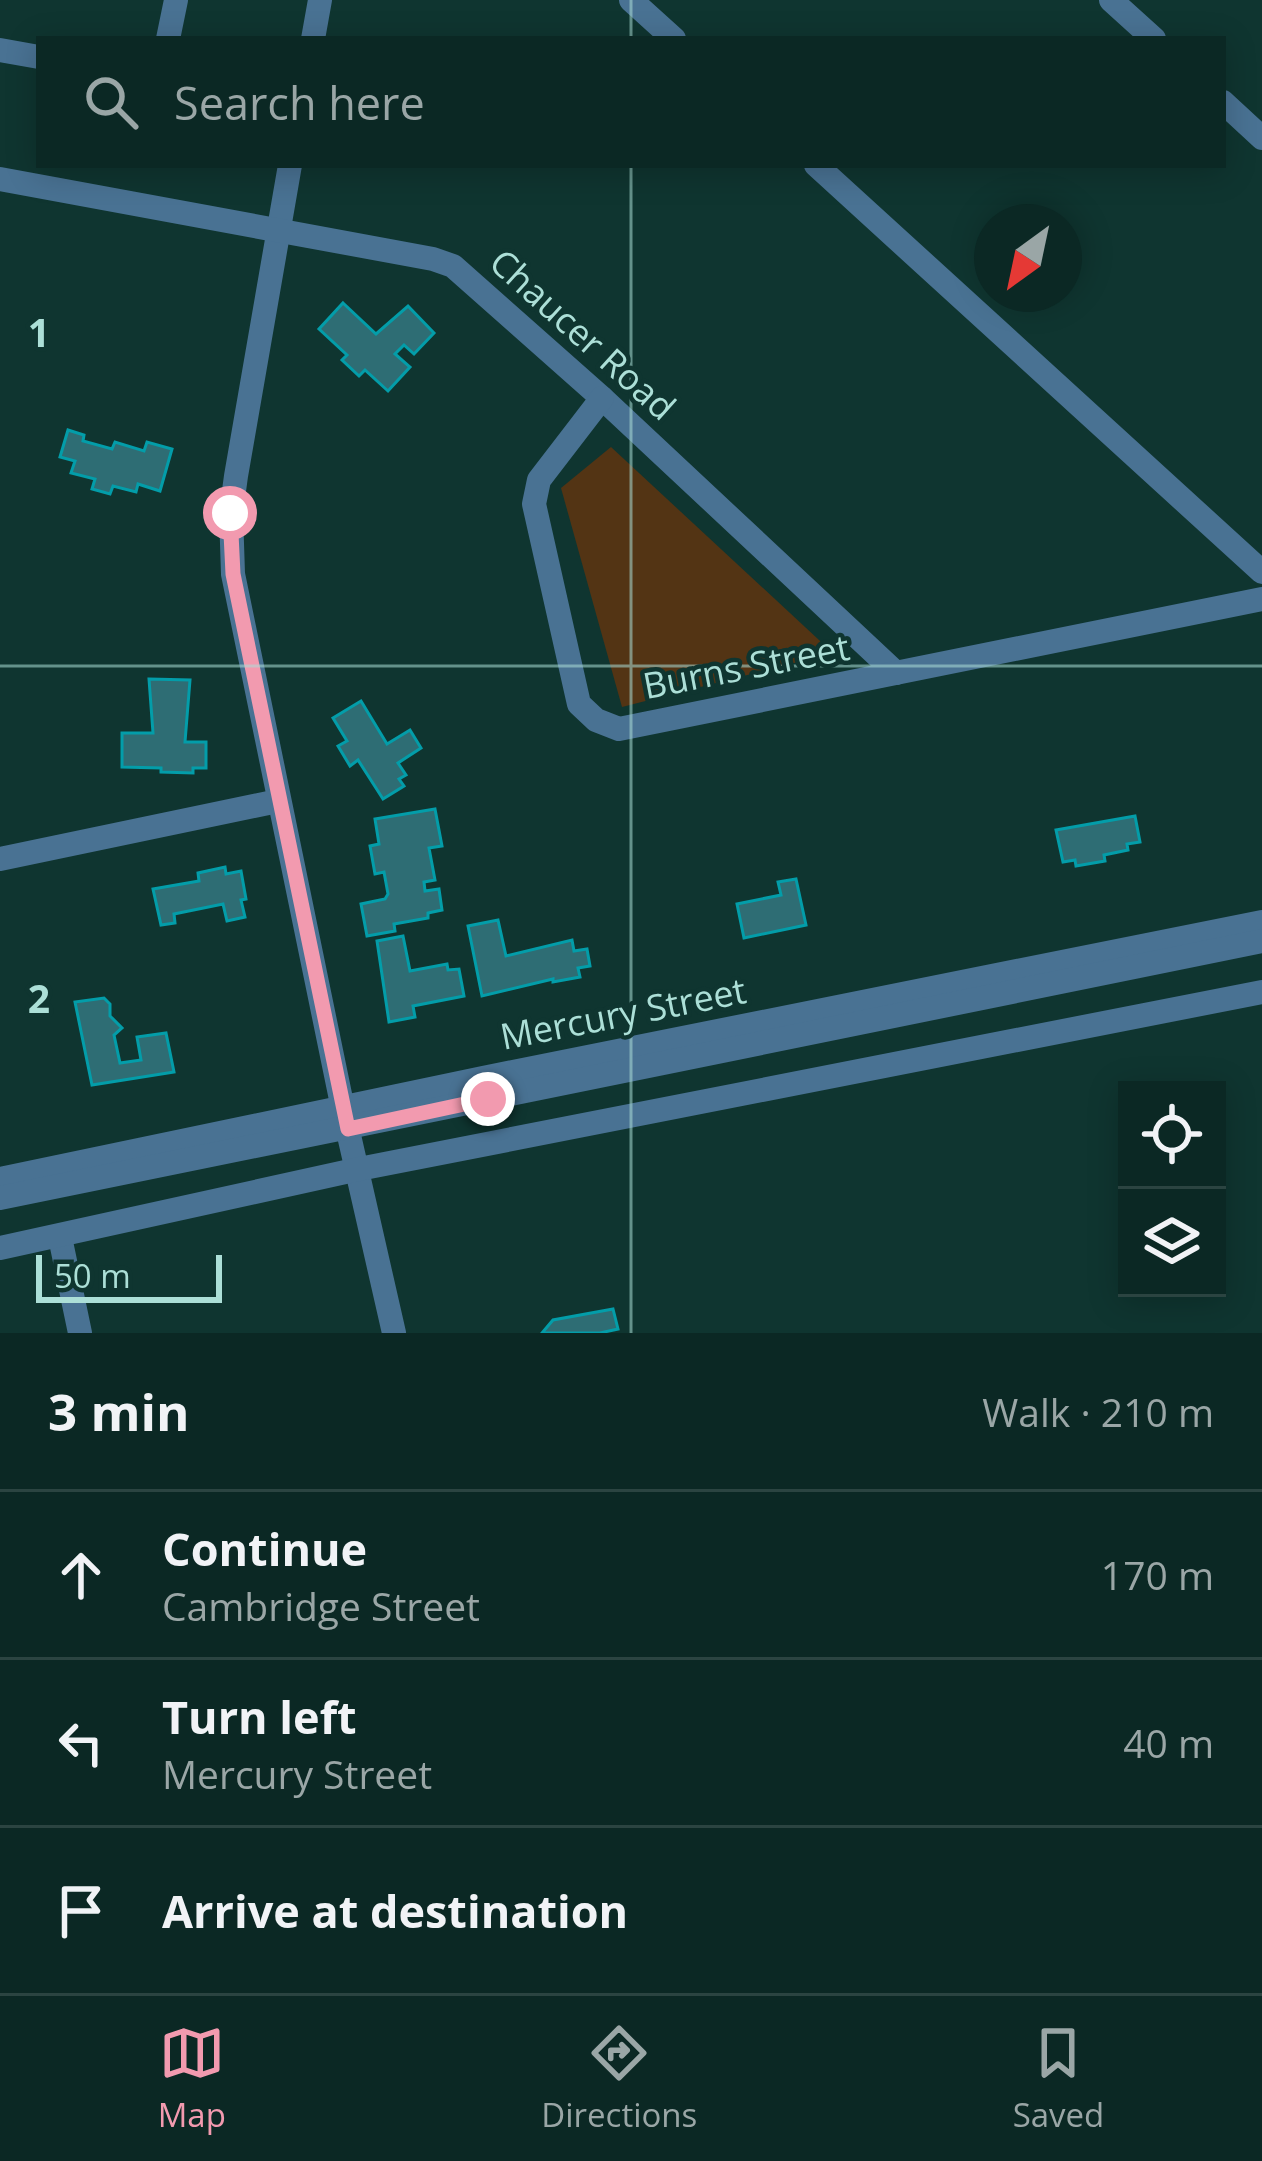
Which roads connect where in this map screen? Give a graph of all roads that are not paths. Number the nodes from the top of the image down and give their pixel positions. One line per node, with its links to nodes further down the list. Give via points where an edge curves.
1 (176, 0): 5 (street)
2 (320, 0): 6 (street)
3 (631, 0): 7 (street)
4 (1111, 0): 8 (street)
5 (170, 36)
6 (314, 36)
7 (671, 36)
8 (1151, 36)
9 (0, 50): 10 (street)
10 (36, 56)
11 (1226, 105): 12 (street)
12 (1262, 138)
13 (289, 168): 16 (street)
14 (819, 168): 18 (street)
15 (0, 178): 16 (street, Chaucer Road)
16 (278, 230): 17 (street, Chaucer Road, via 453,266); 21 (street, via 230,543)
17 (602, 398): 20 (street, Chaucer Road); 20 (street, Burns Street, via 547,468 534,504 587,713 619,729)
18 (1262, 572)
19 (1262, 599): 20 (street, Burns Street)
20 (896, 673)
21 (278, 800): 22 (street); 26 (street)
22 (0, 859)
23 (1262, 922): 26 (street, Mercury Street)
24 (1262, 941): 26 (street, Mercury Street)
25 (1262, 992): 27 (street)
26 (346, 1119): 27 (street); 28 (street, Mercury Street); 29 (street, Mercury Street)
27 (359, 1169): 30 (street); 33 (street)
28 (0, 1179)
29 (0, 1198)
30 (60, 1237): 31 (street); 32 (street)
31 (0, 1248)
32 (80, 1333)
33 (394, 1333)

